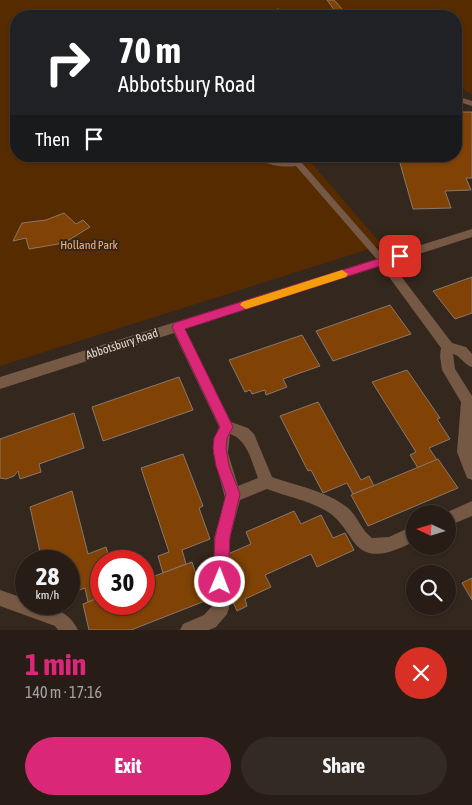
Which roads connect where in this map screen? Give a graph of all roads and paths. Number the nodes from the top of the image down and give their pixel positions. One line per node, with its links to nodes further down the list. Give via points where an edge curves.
1 (274, 162): 2 (lane)
2 (287, 162)
3 (303, 162): 5 (lane)
4 (472, 233): 5 (street, Abbotsbury Road)
5 (383, 261): 6 (street, Abbotsbury Road); 7 (street)
6 (178, 327): 9 (street, Abbotsbury Road); 11 (street)
7 (448, 347): 8 (street, via 461,351); 10 (street, via 444,360 447,368)
8 (472, 362)
9 (0, 383)
10 (470, 401): 12 (street, via 464,451)
11 (226, 427): 13 (street, via 243,432 249,439); 14 (street, via 219,448)
12 (472, 474)
13 (267, 482): 14 (street); 17 (street, via 330,504 346,516 359,537 371,546 384,546)
14 (233, 494): 20 (street, via 222,537 221,608 210,621)
15 (472, 508): 16 (street)
16 (456, 515)
17 (406, 537)
18 (0, 598): 19 (street, via 61,620)
19 (69, 630)
20 (189, 630)

